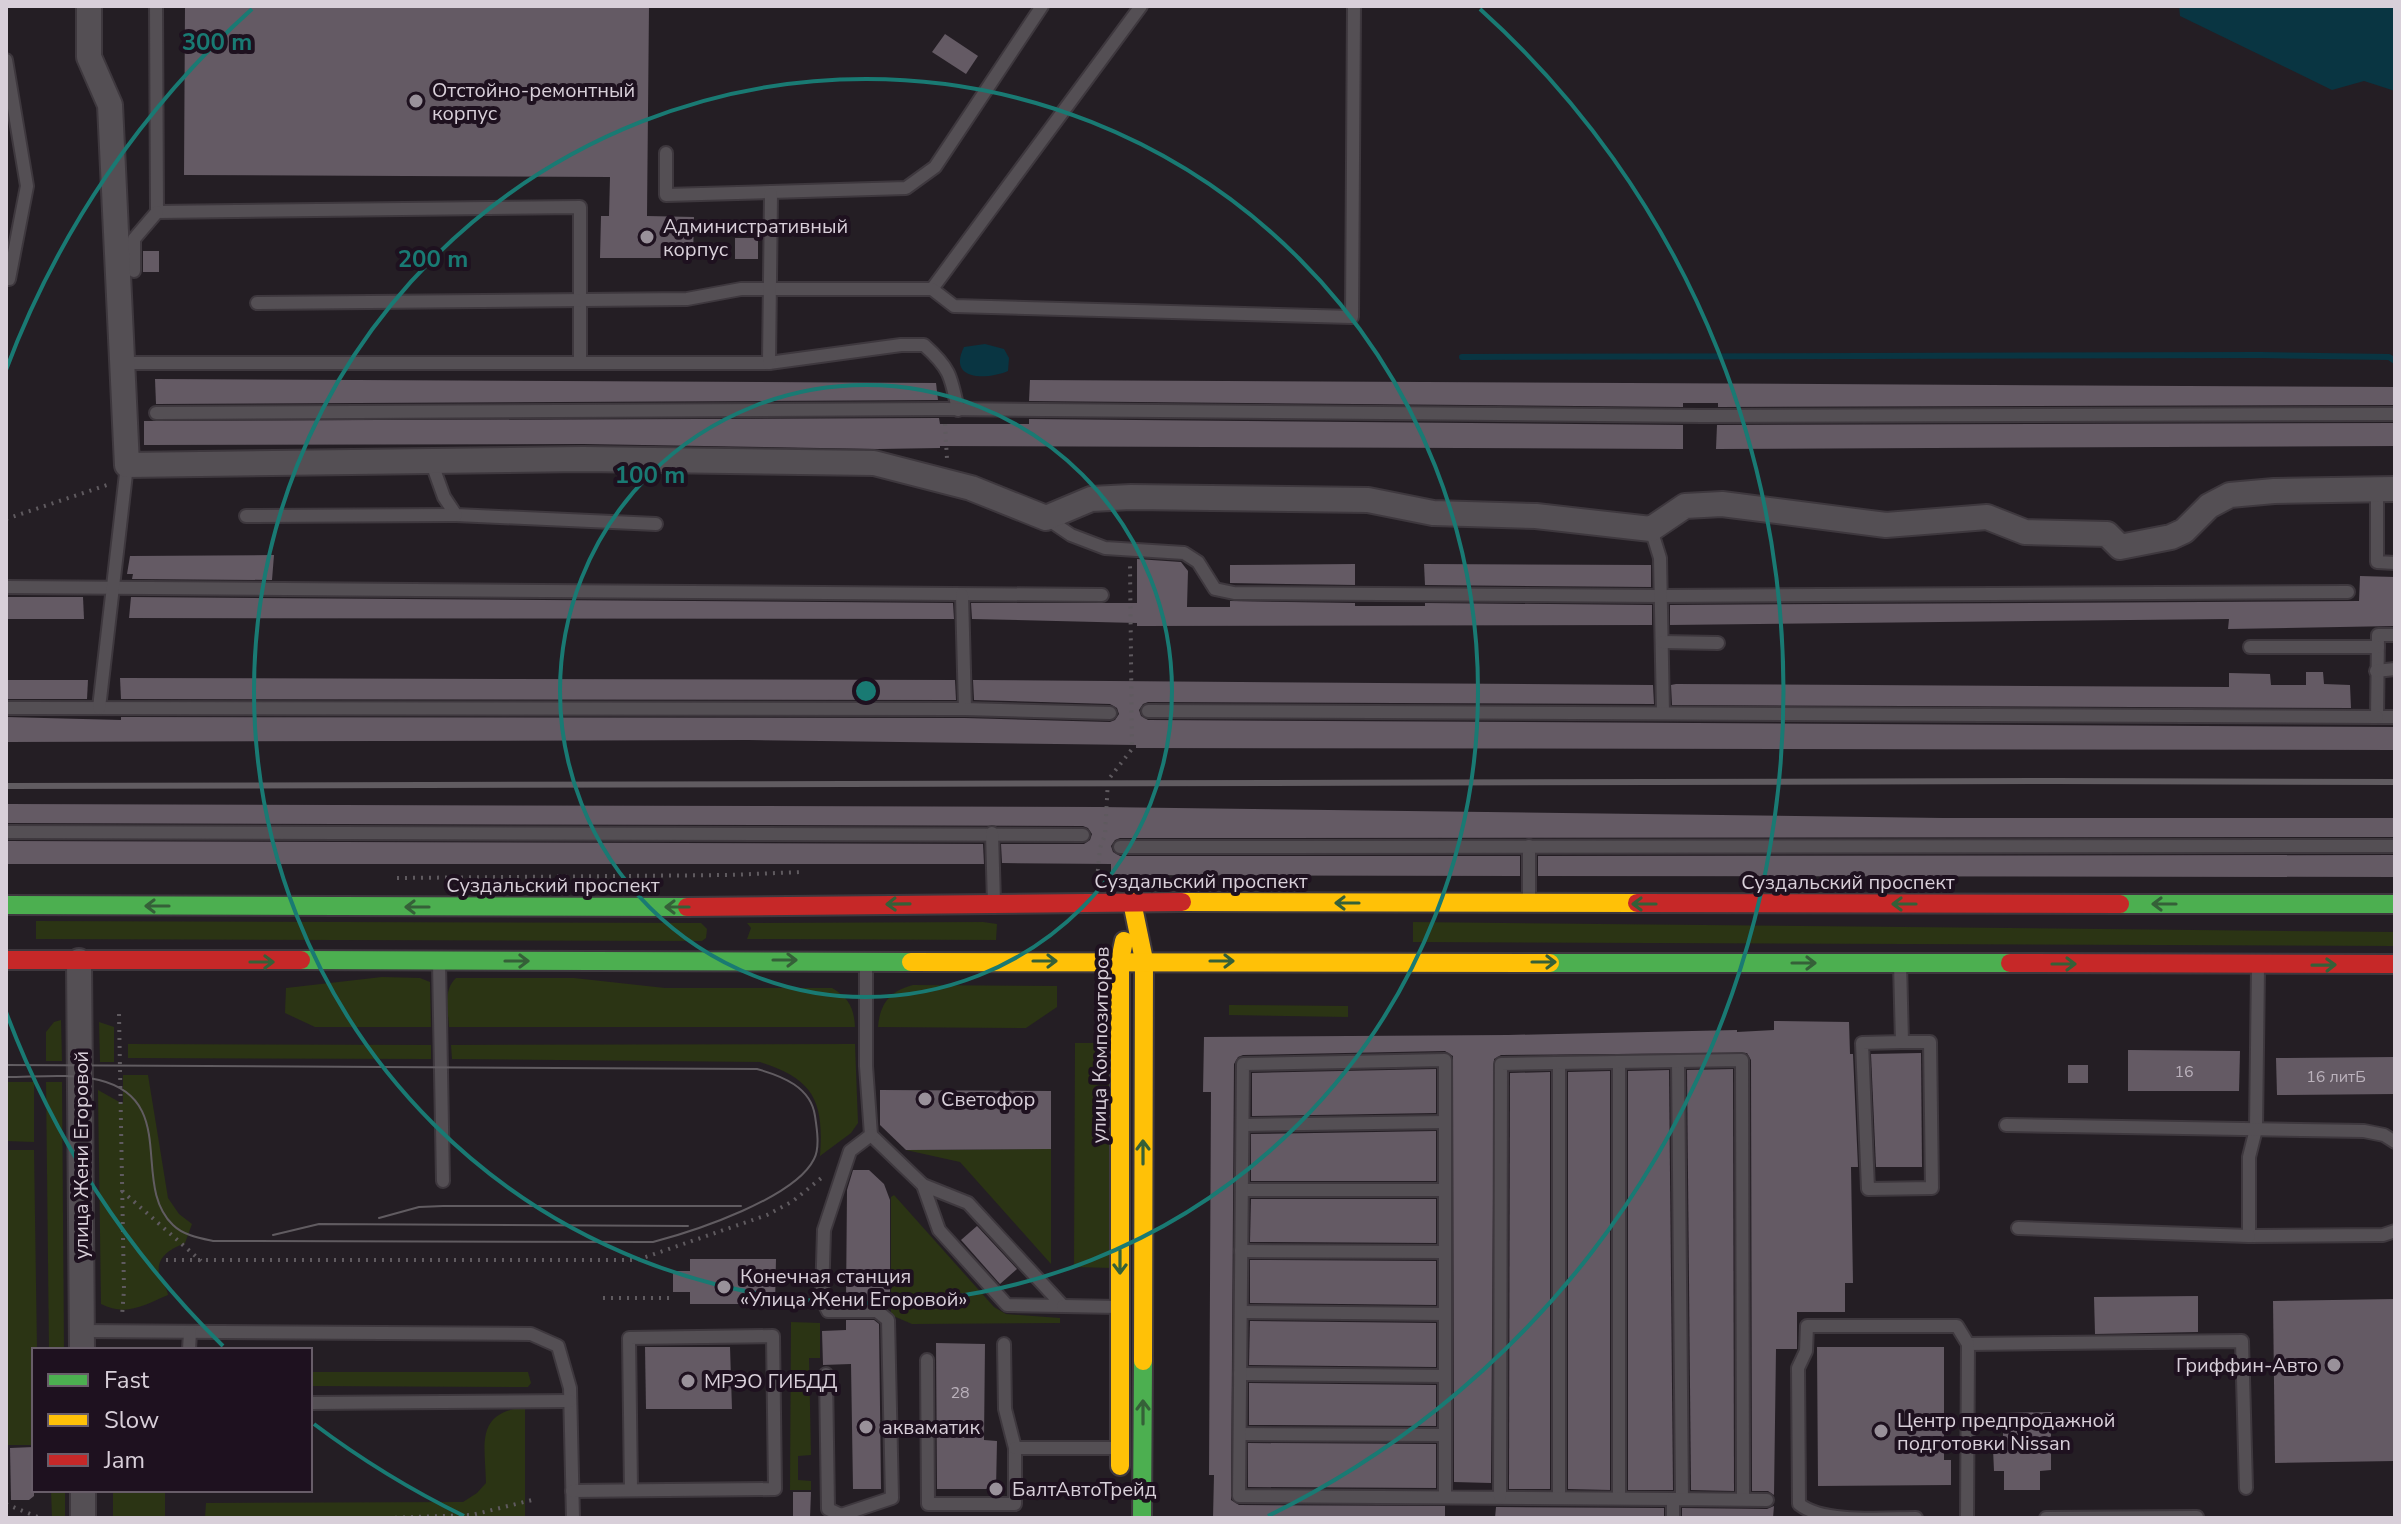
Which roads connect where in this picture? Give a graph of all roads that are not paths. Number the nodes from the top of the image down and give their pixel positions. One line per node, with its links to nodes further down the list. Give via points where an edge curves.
1 (89, 6): 17 (street, via 89,57 110,105)
2 (156, 6): 9 (lane)
3 (1042, 6): 8 (lane, via 935,167 906,188)
4 (1141, 6): 12 (lane)
5 (1354, 6): 12 (lane, via 1352,317 954,306)
6 (6, 60): 11 (lane, via 27,186)
7 (666, 153): 8 (lane, via 666,195)
8 (771, 194): 13 (lane)
9 (157, 212): 10 (lane, via 134,239); 14 (lane, via 580,207)
10 (134, 271)
11 (6, 279)
12 (932, 289): 13 (lane)
13 (771, 290): 14 (lane, via 741,289 687,299); 18 (lane)
14 (580, 301): 15 (lane); 16 (lane)
15 (257, 303)
16 (580, 362): 17 (lane); 18 (lane)
17 (121, 363): 23 (street)
18 (769, 363): 19 (lane, via 924,345 951,376)
19 (958, 410): 20 (lane); 21 (lane)
20 (156, 413)
21 (2395, 414)
22 (431, 461): 23 (street); 25 (lane); 27 (street, via 874,463 971,488)
23 (126, 472): 31 (lane)
24 (2386, 489): 29 (street, via 2230,495 2209,506 2184,531 2120,547 2107,534 2025,532 1987,517 1886,525 1722,504 1685,506); 30 (lane, via 2377,562)
25 (456, 515): 26 (lane); 28 (lane)
26 (246, 516)
27 (1046, 518): 29 (street, via 1091,499 1338,499 1433,513 1536,516); 36 (lane, via 1105,548 1184,553 1198,562 1215,589 1234,593)
28 (656, 524)
29 (1651, 529): 36 (lane, via 1660,558)
30 (2395, 563)
31 (113, 586): 32 (lane); 34 (lane); 45 (lane)
32 (6, 587)
33 (2348, 592): 36 (lane)
34 (962, 595): 35 (lane); 46 (lane)
35 (1102, 595)
36 (1661, 596): 38 (lane)
37 (2395, 635): 41 (lane, via 2378,635)
38 (1662, 642): 39 (lane); 49 (lane)
39 (1718, 643)
40 (2250, 647): 41 (lane)
41 (2378, 647): 43 (lane)
42 (2395, 669): 43 (lane)
43 (2376, 671): 50 (lane)
44 (6, 708): 45 (lane)
45 (99, 708): 46 (lane)
46 (965, 709): 48 (lane)
47 (1148, 711): 49 (lane)
48 (1110, 713)
49 (1663, 713): 50 (lane)
50 (2377, 717): 51 (lane)
51 (2395, 717)
52 (6, 832): 53 (lane)
53 (992, 833): 54 (lane); 59 (lane)
54 (1083, 835)
55 (1529, 846): 56 (lane); 57 (lane); 60 (lane)
56 (2395, 846)
57 (1120, 847)
58 (1132, 902): 59 (main road, Суздальский проспект); 60 (main road, Суздальский проспект, one-way to 58); 66 (main road, улица Композиторов); 67 (main road, улица Композиторов)
59 (994, 903): 62 (main road, Суздальский проспект, one-way to 62, via 723,913)
60 (1529, 904): 61 (main road, Суздальский проспект, one-way to 60)
61 (2395, 904)
62 (6, 905)
63 (728, 945): 65 (main road)
64 (6, 960): 68 (main road)
65 (707, 960): 69 (main road, one-way to 69); 70 (main road, one-way to 65)
66 (1120, 960): 67 (main road); 69 (main road, one-way to 66); 94 (main road, улица Композиторов, one-way to 94)
67 (1144, 960): 71 (main road, one-way to 71); 95 (main road, улица Композиторов, one-way to 67)
68 (79, 961): 70 (main road, one-way to 70); 99 (street, улица Жени Егоровой)
69 (866, 961): 82 (lane)
70 (439, 962): 84 (lane)
71 (1900, 963): 73 (main road, one-way to 73); 74 (lane)
72 (2395, 964): 73 (main road, one-way to 72)
73 (2258, 965): 81 (lane)
74 (1902, 1042): 74 (lane, via 1862,1043 1868,1189 1932,1188 1930,1042)
75 (1678, 1061): 76 (lane); 123 (lane); 124 (lane, via 1742,1060)
76 (1619, 1062): 77 (lane); 122 (lane)
77 (1559, 1063): 120 (lane, via 1501,1064); 121 (lane)
78 (1445, 1122): 79 (lane); 79 (lane, via 1445,1060 1243,1064); 87 (lane)
79 (1243, 1125): 86 (lane)
80 (2006, 1125): 81 (lane)
81 (2256, 1129): 83 (lane, via 2364,1131); 90 (lane, via 2249,1157)
82 (871, 1135): 85 (lane); 126 (lane, via 850,1151 824,1230 822,1299 828,1311 877,1311 888,1320 892,1498)
83 (2395, 1142)
84 (443, 1181)
85 (923, 1185): 93 (lane, via 968,1203); 93 (lane, via 939,1230 1007,1305)
86 (1242, 1190): 87 (lane); 91 (lane)
87 (1445, 1190): 92 (lane)
88 (2018, 1228): 90 (lane)
89 (2395, 1231): 90 (lane)
90 (2249, 1236)
91 (1241, 1251): 92 (lane); 96 (lane)
92 (1445, 1252): 97 (lane)
93 (1063, 1306): 94 (lane)
94 (1120, 1307): 95 (lane); 112 (main road, улица Композиторов)
95 (1143, 1307): 113 (main road, улица Композиторов, one-way to 95)
96 (1241, 1312): 97 (lane); 105 (lane)
97 (1445, 1314): 106 (lane)
98 (190, 1332): 99 (lane); 102 (lane); 107 (lane, via 531,1334 558,1346)
99 (82, 1341)
100 (1004, 1344): 111 (lane, via 1005,1409)
101 (1968, 1344): 114 (lane, via 2242,1341); 132 (lane, via 1957,1326 1807,1326 1806,1351 1798,1368 1799,1504); 134 (lane)
102 (189, 1348)
103 (927, 1360): 111 (lane, via 928,1504 1015,1504)
104 (826, 1374): 126 (lane, via 828,1509)
105 (1240, 1374): 106 (lane); 109 (lane)
106 (1445, 1376): 110 (lane)
107 (570, 1401): 108 (lane); 117 (lane)
108 (312, 1403)
109 (1240, 1434): 110 (lane); 119 (lane, via 1239,1496)
110 (1445, 1435): 119 (lane)
111 (1015, 1448): 112 (lane)
112 (1120, 1448): 113 (lane); 116 (main road, улица Композиторов)
113 (1143, 1448): 130 (main road, улица Композиторов)
114 (2246, 1488)
115 (631, 1490): 115 (lane, via 629,1338 773,1336 775,1489); 117 (lane)
116 (1121, 1490)
117 (572, 1491): 129 (lane)
118 (83, 1492): 128 (street)
119 (1445, 1497): 120 (lane)
120 (1500, 1497): 121 (lane)
121 (1559, 1498): 122 (lane)
122 (1619, 1498): 123 (lane)
123 (1677, 1499): 124 (lane); 131 (lane)
124 (1743, 1499): 125 (lane)
125 (1767, 1500)
126 (841, 1516)
127 (2197, 1517): 135 (lane)
128 (83, 1518)
129 (573, 1518)
130 (1142, 1518)
131 (1673, 1518)
132 (1844, 1518): 133 (lane)
133 (1916, 1518)
134 (1967, 1518)
135 (2046, 1518)

